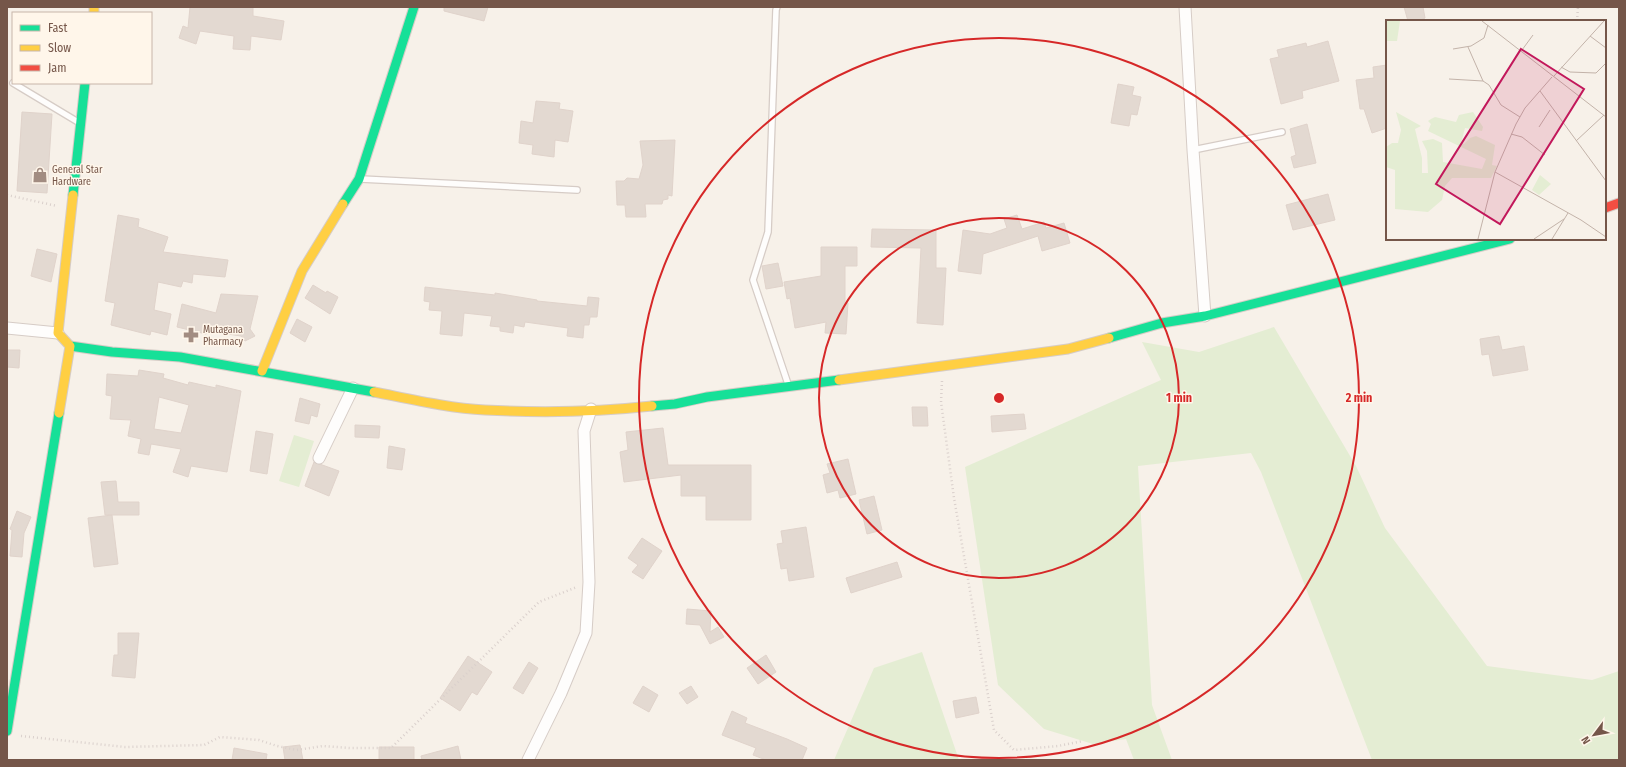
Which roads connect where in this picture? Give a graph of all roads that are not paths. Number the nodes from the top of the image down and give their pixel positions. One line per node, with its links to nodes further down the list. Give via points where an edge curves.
1 (414, 7): 9 (street)
2 (777, 7): 19 (lane, via 768,232 753,280)
3 (1185, 7): 8 (street)
4 (15, 84): 6 (lane)
5 (85, 84): 6 (street)
6 (80, 124): 16 (street)
7 (1282, 132): 8 (lane)
8 (1193, 150): 14 (street)
9 (359, 179): 10 (lane); 18 (street, via 302,271)
10 (577, 190)
11 (1619, 203): 12 (street)
12 (1606, 208)
13 (1506, 240): 14 (street)
14 (1205, 316): 19 (street, via 1162,323 1068,349)
15 (7, 328): 16 (street)
16 (58, 333): 17 (street)
17 (70, 346): 18 (street, via 180,357); 23 (street)
18 (262, 371): 20 (street)
19 (789, 386): 21 (street, via 675,404)
20 (353, 388): 21 (street, via 429,404 484,410); 22 (street)
21 (591, 409): 24 (street, via 584,431 589,582 586,633 561,693)
22 (319, 458)
23 (11, 733)
24 (528, 760)

